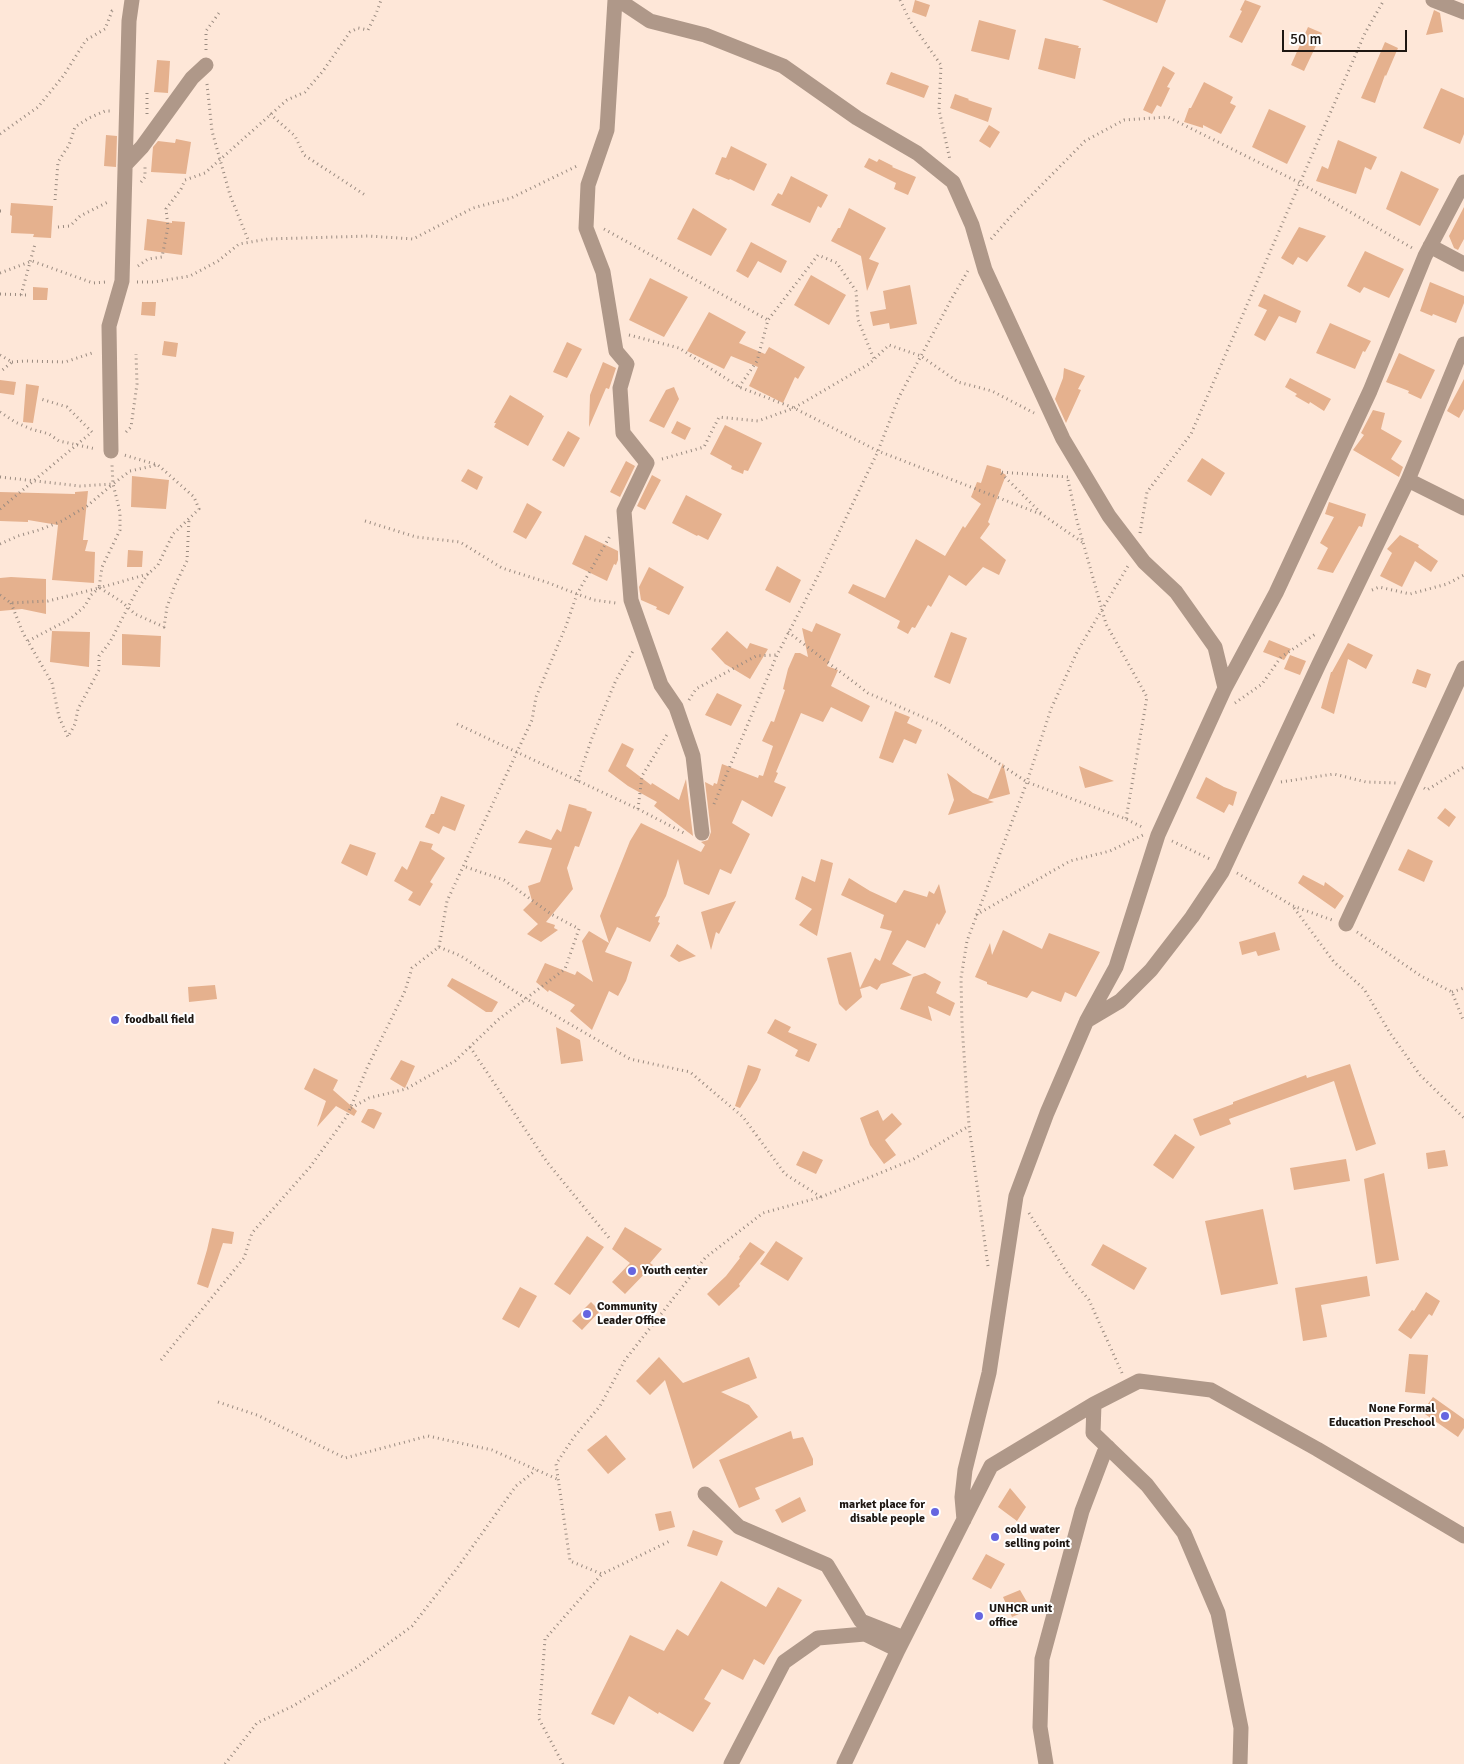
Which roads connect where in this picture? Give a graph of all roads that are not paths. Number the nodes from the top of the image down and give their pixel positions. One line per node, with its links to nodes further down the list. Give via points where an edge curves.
1 (614, 0): 17 (street, via 608,130 588,185 586,228 603,272 616,351 626,364 620,388 623,433 647,463 624,511 633,605 661,685 676,707 693,756)
2 (622, 0): 16 (street, via 650,21 705,34 783,66 857,118 917,153 953,182 972,225 985,270 1062,438 1109,516 1144,562 1176,592 1215,647)
3 (1433, 0): 5 (street)
4 (132, 1): 7 (street)
5 (1464, 12)
6 (206, 65): 7 (street, via 192,78)
7 (125, 165): 12 (street, via 122,275 109,326)
8 (1464, 182): 9 (street)
9 (1428, 251): 10 (street); 16 (street, via 1370,391 1276,593)
10 (1464, 264)
11 (1464, 344): 13 (street)
12 (110, 451)
13 (1408, 480): 14 (street); 19 (street, via 1222,872 1151,970 1120,1002)
14 (1464, 508)
15 (1464, 668): 18 (street)
16 (1225, 688): 19 (street, via 1158,835 1116,967)
17 (702, 833)
18 (1346, 924)
19 (1087, 1020): 23 (street, via 1016,1196 989,1373 965,1470)
20 (1094, 1404): 21 (street, via 1093,1433); 23 (street, via 991,1466); 24 (street, via 1139,1381 1211,1390)
21 (1108, 1447): 28 (street, via 1082,1511 1042,1659 1040,1727); 29 (street, via 1147,1485 1184,1533 1218,1613 1241,1728)
22 (705, 1494): 25 (street, via 739,1527 827,1565 861,1622)
23 (964, 1520): 25 (street)
24 (1464, 1536)
25 (901, 1644): 26 (street, via 865,1634 818,1638 784,1662); 27 (street)
26 (732, 1764)
27 (844, 1764)
28 (1046, 1764)
29 (1240, 1764)

